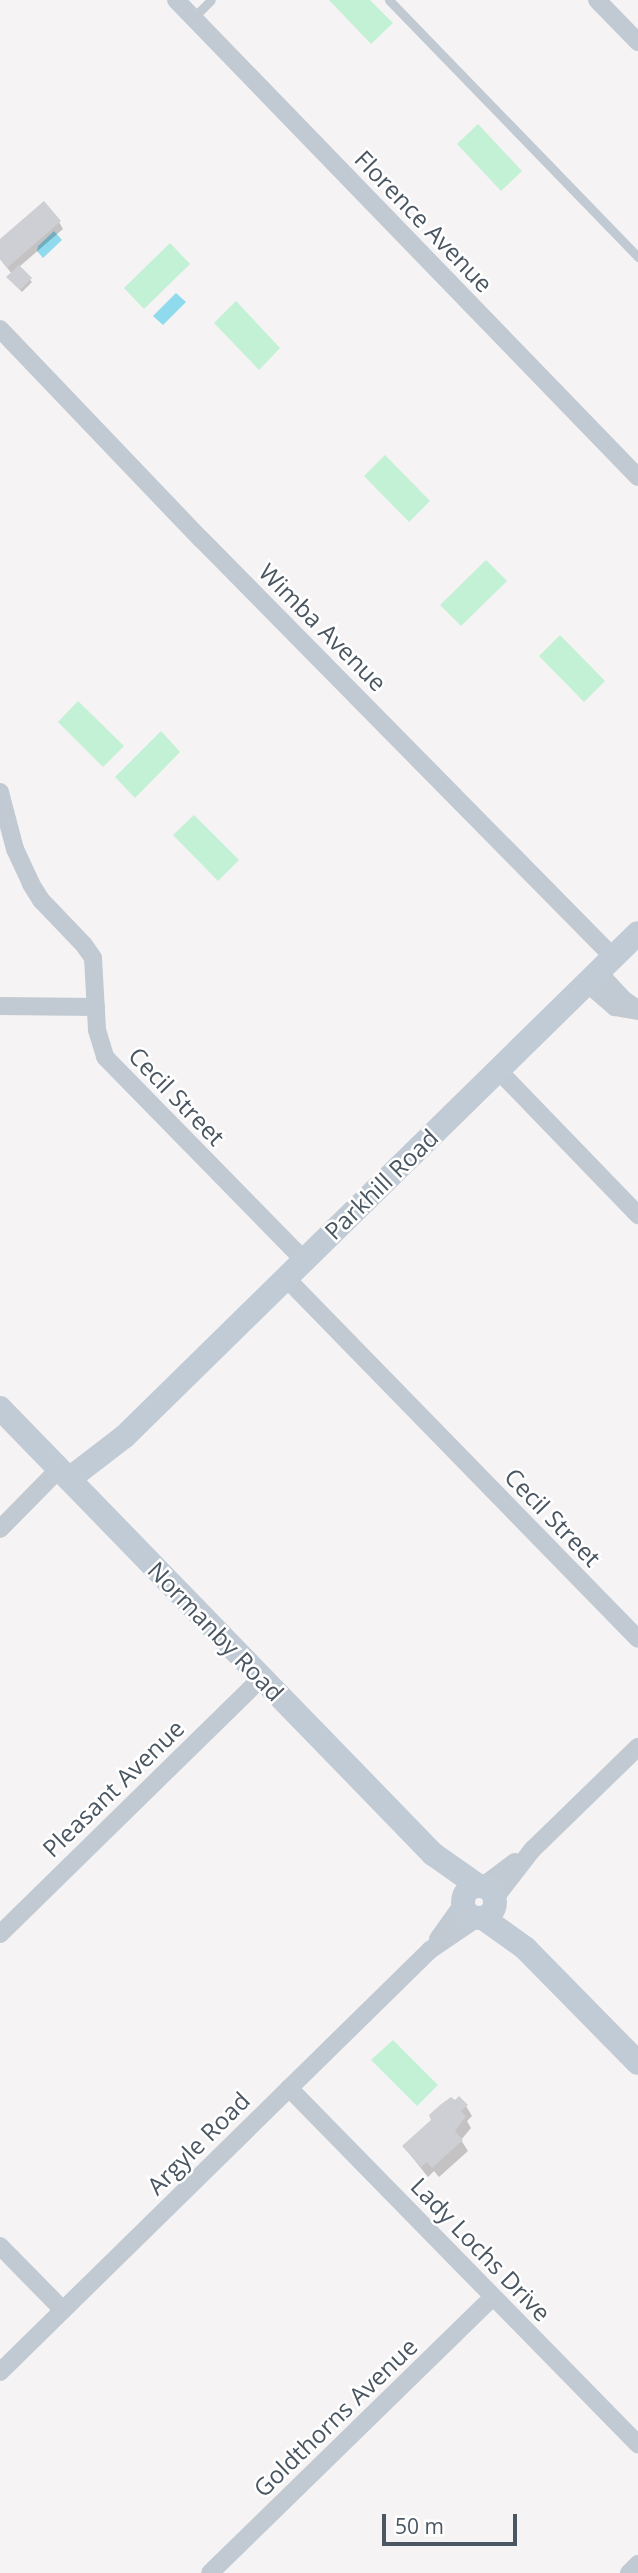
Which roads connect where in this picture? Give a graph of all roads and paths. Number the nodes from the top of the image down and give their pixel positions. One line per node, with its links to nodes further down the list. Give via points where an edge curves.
1 (176, 0): 5 (street, Florence Avenue)
2 (211, 0): 5 (lane)
3 (389, 0): 7 (lane)
4 (597, 0): 6 (street)
5 (193, 18): 9 (street, Florence Avenue)
6 (638, 42)
7 (638, 257)
8 (0, 329): 12 (street, Wimba Avenue, via 211,549)
9 (638, 477)
10 (0, 792): 14 (street, Cecil Street, via 30,884 93,958)
11 (638, 933): 12 (street, Parkhill Road)
12 (599, 971): 15 (street, Wimba Avenue); 16 (street, Parkhill Road)
13 (0, 1006): 14 (street)
14 (96, 1007): 18 (street, Cecil Street, via 98,1039 105,1057)
15 (638, 1010)
16 (498, 1070): 17 (street); 18 (street, Parkhill Road)
17 (638, 1215)
18 (304, 1260): 19 (street, Parkhill Road)
19 (286, 1278): 21 (street, Parkhill Road, via 125,1436); 23 (street, Cecil Street)
20 (0, 1408): 21 (street, Normanby Road)
21 (70, 1480): 22 (street); 24 (street, Normanby Road)
22 (0, 1529)
23 (638, 1639)
24 (261, 1678): 26 (street, Normanby Road); 27 (street, Pleasant Avenue)
25 (638, 1747): 26 (street, Argyle Road)
26 (480, 1901): 28 (street, Normanby Road); 29 (street, Argyle Road)
27 (0, 1934)
28 (638, 2063)
29 (289, 2088): 31 (street, Lady Lochs Drive); 32 (street, Argyle Road)
30 (0, 2246): 32 (street)
31 (493, 2297): 34 (street, Lady Lochs Drive); 36 (street, Goldthorns Avenue)
32 (63, 2310): 33 (street, Argyle Road)
33 (0, 2372)
34 (638, 2444)
35 (638, 2564): 37 (street)
36 (210, 2573)
37 (629, 2573)

